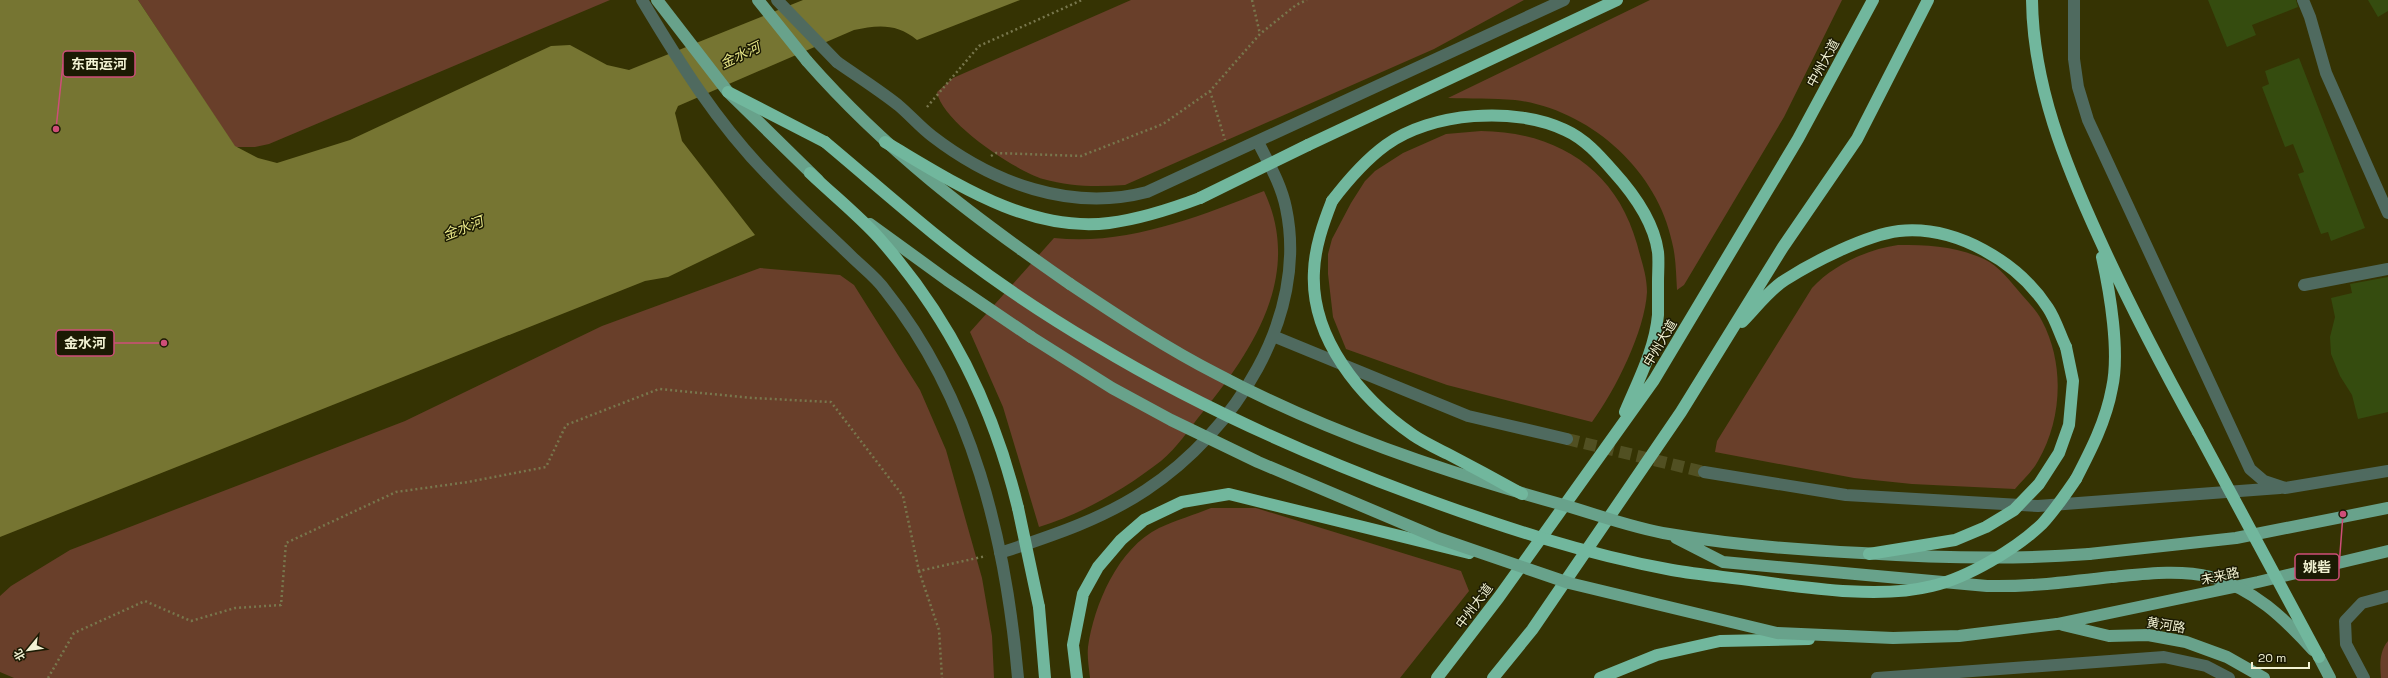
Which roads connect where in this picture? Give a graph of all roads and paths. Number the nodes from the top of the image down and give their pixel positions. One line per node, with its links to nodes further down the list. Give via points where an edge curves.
1 (642, 0): 39 (street, via 712,111 767,175 884,288 910,325 941,374 962,425 977,463)
2 (657, 0): 17 (main road, 未来路)
3 (758, 0): 19 (main road, bridge, via 838,97)
4 (777, 0): 22 (street, bridge, via 837,62 899,106 932,136)
5 (1082, 0): 18 (path, via 979,46)
6 (1252, 0): 15 (path)
7 (1307, 0): 15 (path, via 1296,5)
8 (1564, 0): 20 (street)
9 (1616, 0): 19 (highway, bridge, via 1200,198 1170,210 1109,223 1079,224 1033,216 971,192)
10 (1873, 0): 30 (highway, 中州大道, via 1798,139 1654,380)
11 (1928, 0): 29 (highway, via 1857,139 1783,247)
12 (2032, 0): 25 (highway, via 2042,86 2060,147)
13 (2074, 0): 34 (street, via 2074,59 2078,87 2088,120 2250,469 2264,481)
14 (2303, 0): 24 (street, via 2326,73)
15 (1260, 34): 16 (path)
16 (1210, 91): 21 (path); 22 (path, via 1163,124 1081,156 996,153)
17 (728, 92): 23 (main road, 未来路); 25 (highway, bridge, via 825,142 936,235 1020,295 1096,345 1207,407 1345,469 1487,522 1577,548 1672,570 1821,590 1885,591 1931,587 1964,574 2012,547 2040,526 2060,504 2092,448 2105,418 2113,387 2114,350 2108,284)
18 (927, 107)
19 (885, 142): 35 (main road, bridge, via 973,216 1070,284 1166,346 1270,401 1336,430 1409,458)
20 (1258, 142): 21 (street); 28 (street, via 1280,185 1289,229 1289,267 1284,304)
21 (1229, 155): 22 (street, via 1147,192 1130,196 1078,199 1035,191)
22 (975, 164)
23 (810, 173): 41 (main road, 未来路, bridge, via 866,221 947,280 1112,388 1258,462 1438,538); 50 (highway, bridge, via 878,237 952,336 991,416 1008,463 1039,607)
24 (2388, 213)
25 (2096, 231): 46 (highway, bridge, via 2130,306)
26 (2388, 269): 27 (street)
27 (2304, 285)
28 (1273, 336): 31 (street, via 1468,416); 39 (street, via 1262,361 1241,394 1211,433 1167,475 1094,520)
29 (1728, 336): 40 (highway, bridge, via 1784,280 1855,244 1899,231 1922,231 1957,238 1991,253 2022,275 2049,309 2066,347 2073,381 2069,425 2059,453 2039,484 2014,510 1986,527 1955,540); 53 (highway, via 1677,418 1532,630)
30 (1619, 430): 35 (highway, bridge, via 1652,342 1658,316 1658,251 1645,213 1619,178 1592,148 1566,130 1528,118 1490,115 1451,119 1419,129 1387,144 1354,171 1332,201 1320,232 1314,271 1315,300 1326,336 1352,378 1378,406 1414,436); 52 (highway, 中州大道, via 1499,597)
31 (1567, 439)
32 (2388, 471): 34 (street)
33 (1704, 472): 34 (street, via 1846,495 2038,506)
34 (2285, 488)
35 (1522, 494): 37 (main road, bridge)
36 (2388, 508): 40 (main road, bridge, via 2236,538 2089,554 2037,558)
37 (1666, 534): 40 (main road, bridge); 46 (main road, bridge, via 1723,562 1987,586 2021,587 2145,574 2174,573 2211,577 2254,596 2267,605 2285,619)
38 (2388, 551): 44 (main road, 未来路, via 2258,582)
39 (1000, 553): 42 (path); 49 (street, via 1013,621)
40 (1869, 554)
41 (1511, 563): 45 (main road, 未来路, bridge, via 1569,583 1777,633); 51 (highway, bridge, via 1230,494 1182,502 1144,520 1121,540 1098,567 1083,594 1073,645)
42 (919, 571): 47 (path, via 904,496 831,402 658,389 566,425 546,467 396,492 286,543 281,605 235,608 191,621 145,601 74,632); 48 (path, via 939,630)
43 (2388, 596): 59 (street, via 2362,603 2345,621 2346,644)
44 (2057, 624): 45 (main road, 未来路, bridge, via 1958,636); 57 (main road, 黄河路, via 2109,636 2148,635 2186,642 2227,657)
45 (1893, 638): 54 (highway, bridge, via 1720,641 1657,655)
46 (2319, 657): 58 (main road)
47 (48, 678)
48 (942, 678)
49 (1018, 678)
50 (1045, 678)
51 (1077, 678)
52 (1437, 678)
53 (1494, 678)
54 (1600, 678)
55 (1877, 678): 56 (street, via 2164,657 2206,666)
56 (2229, 678)
57 (2264, 678)
58 (2330, 678)
59 (2364, 678)

